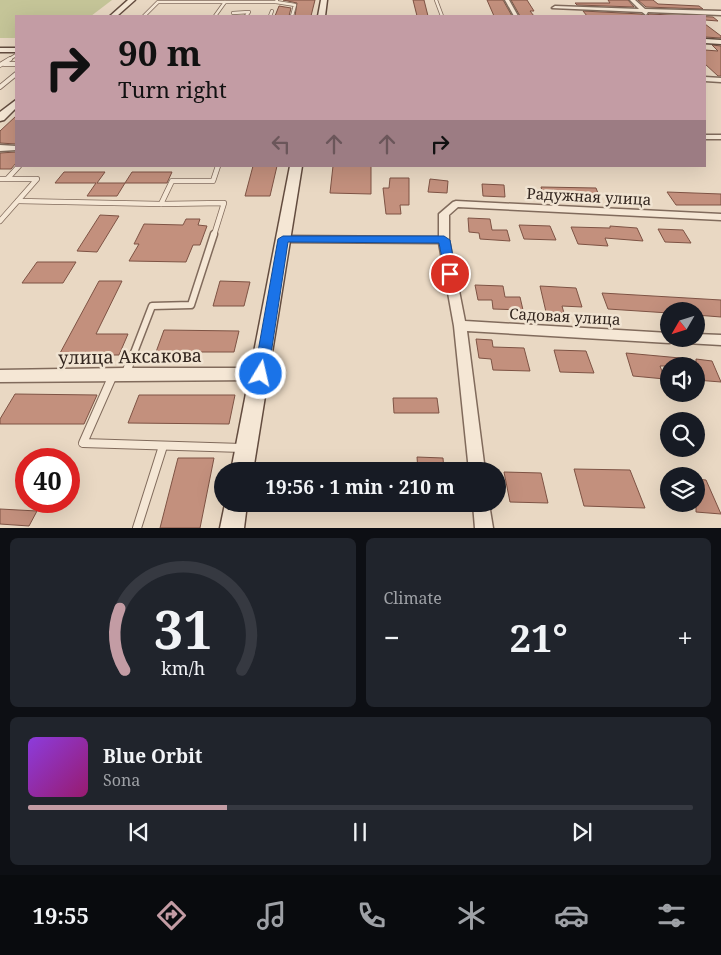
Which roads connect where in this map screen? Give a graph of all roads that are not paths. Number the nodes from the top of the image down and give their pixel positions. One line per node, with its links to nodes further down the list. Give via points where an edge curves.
1 (132, 0): 13 (street)
2 (324, 0): 19 (street)
3 (436, 0): 20 (lane)
4 (507, 0): 21 (street)
5 (632, 0): 10 (street)
6 (277, 1): 7 (lane); 18 (lane, via 294,5)
7 (225, 2): 14 (lane, via 158,2); 15 (lane)
8 (555, 8): 10 (street)
9 (272, 11): 17 (lane)
10 (644, 12): 12 (street); 22 (street)
11 (233, 13): 16 (lane, via 249,12)
12 (721, 13)
13 (114, 15)
14 (145, 15)
15 (216, 15)
16 (247, 15)
17 (270, 15)
18 (292, 15)
19 (322, 15)
20 (442, 15)
21 (515, 15)
22 (648, 15)
23 (706, 41): 24 (street)
24 (721, 42)
25 (0, 50): 26 (street)
26 (15, 50)
27 (15, 56): 29 (lane)
28 (15, 64): 29 (lane)
29 (2, 65)
30 (15, 75): 33 (lane)
31 (706, 79): 32 (street)
32 (721, 80)
33 (0, 87)
34 (15, 104): 35 (street)
35 (0, 118)
36 (706, 137): 37 (street)
37 (721, 137)
38 (0, 148): 39 (street)
39 (15, 148)
40 (18, 167): 43 (lane)
41 (218, 167): 46 (lane, via 212,181 172,181)
42 (296, 167): 49 (street)
43 (8, 178): 44 (lane); 45 (lane, via 37,179)
44 (0, 179)
45 (18, 201): 46 (lane); 48 (lane)
46 (161, 204): 55 (lane, via 224,203 191,305 152,306)
47 (721, 217): 50 (street, Радужная улица, via 456,204 444,214)
48 (0, 221)
49 (283, 239): 50 (street); 56 (street)
50 (444, 240): 51 (street)
51 (460, 326): 52 (street, Садовая улица); 61 (street)
52 (660, 337)
53 (705, 339): 54 (street)
54 (721, 340)
55 (120, 374): 56 (street, улица Аксакова); 57 (street, улица Аксакова); 58 (lane, via 83,443)
56 (261, 374): 59 (street)
57 (0, 376)
58 (163, 446): 59 (lane); 64 (lane)
59 (246, 448): 60 (street)
60 (244, 462)
61 (476, 462)
62 (235, 512): 65 (street)
63 (482, 512): 66 (street)
64 (137, 528)
65 (232, 528)
66 (484, 528)

